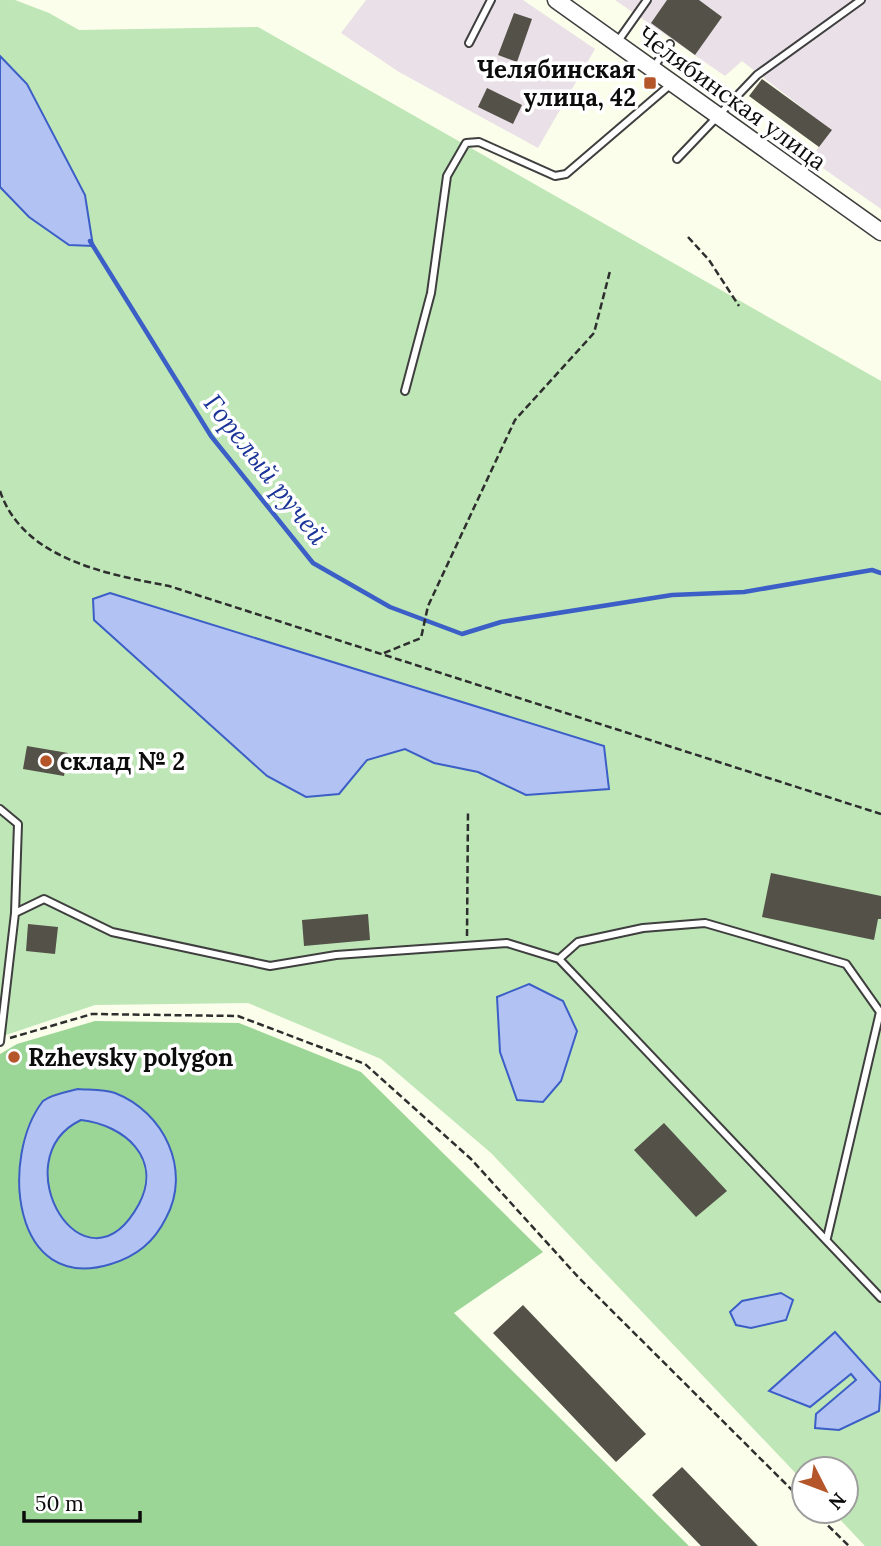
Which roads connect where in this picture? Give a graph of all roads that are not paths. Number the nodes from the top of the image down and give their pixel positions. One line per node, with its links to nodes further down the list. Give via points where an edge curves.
1 (491, 0): 5 (lane)
2 (556, 0): 6 (street, Челябинская улица)
3 (647, 0): 6 (lane)
4 (861, 0): 10 (lane, via 757,75)
5 (469, 43)
6 (616, 43): 8 (street, Челябинская улица)
7 (670, 44): 8 (lane)
8 (652, 69): 9 (street, Челябинская улица)
9 (672, 83): 10 (street, Челябинская улица); 13 (lane, via 566,174 555,176 479,142 466,143 447,176 431,293)
10 (716, 115): 11 (lane); 12 (street, Челябинская улица)
11 (677, 159)
12 (881, 232)
13 (405, 391)
14 (0, 809): 15 (lane, via 18,824)
15 (15, 914): 16 (lane, via 44,899 113,932 270,966 336,956 507,943); 18 (lane)
16 (559, 959): 17 (lane, via 579,942 643,928 705,923 846,964); 19 (lane)
17 (880, 1013): 19 (lane)
18 (0, 1042)
19 (827, 1238): 20 (lane)
20 (881, 1297)

